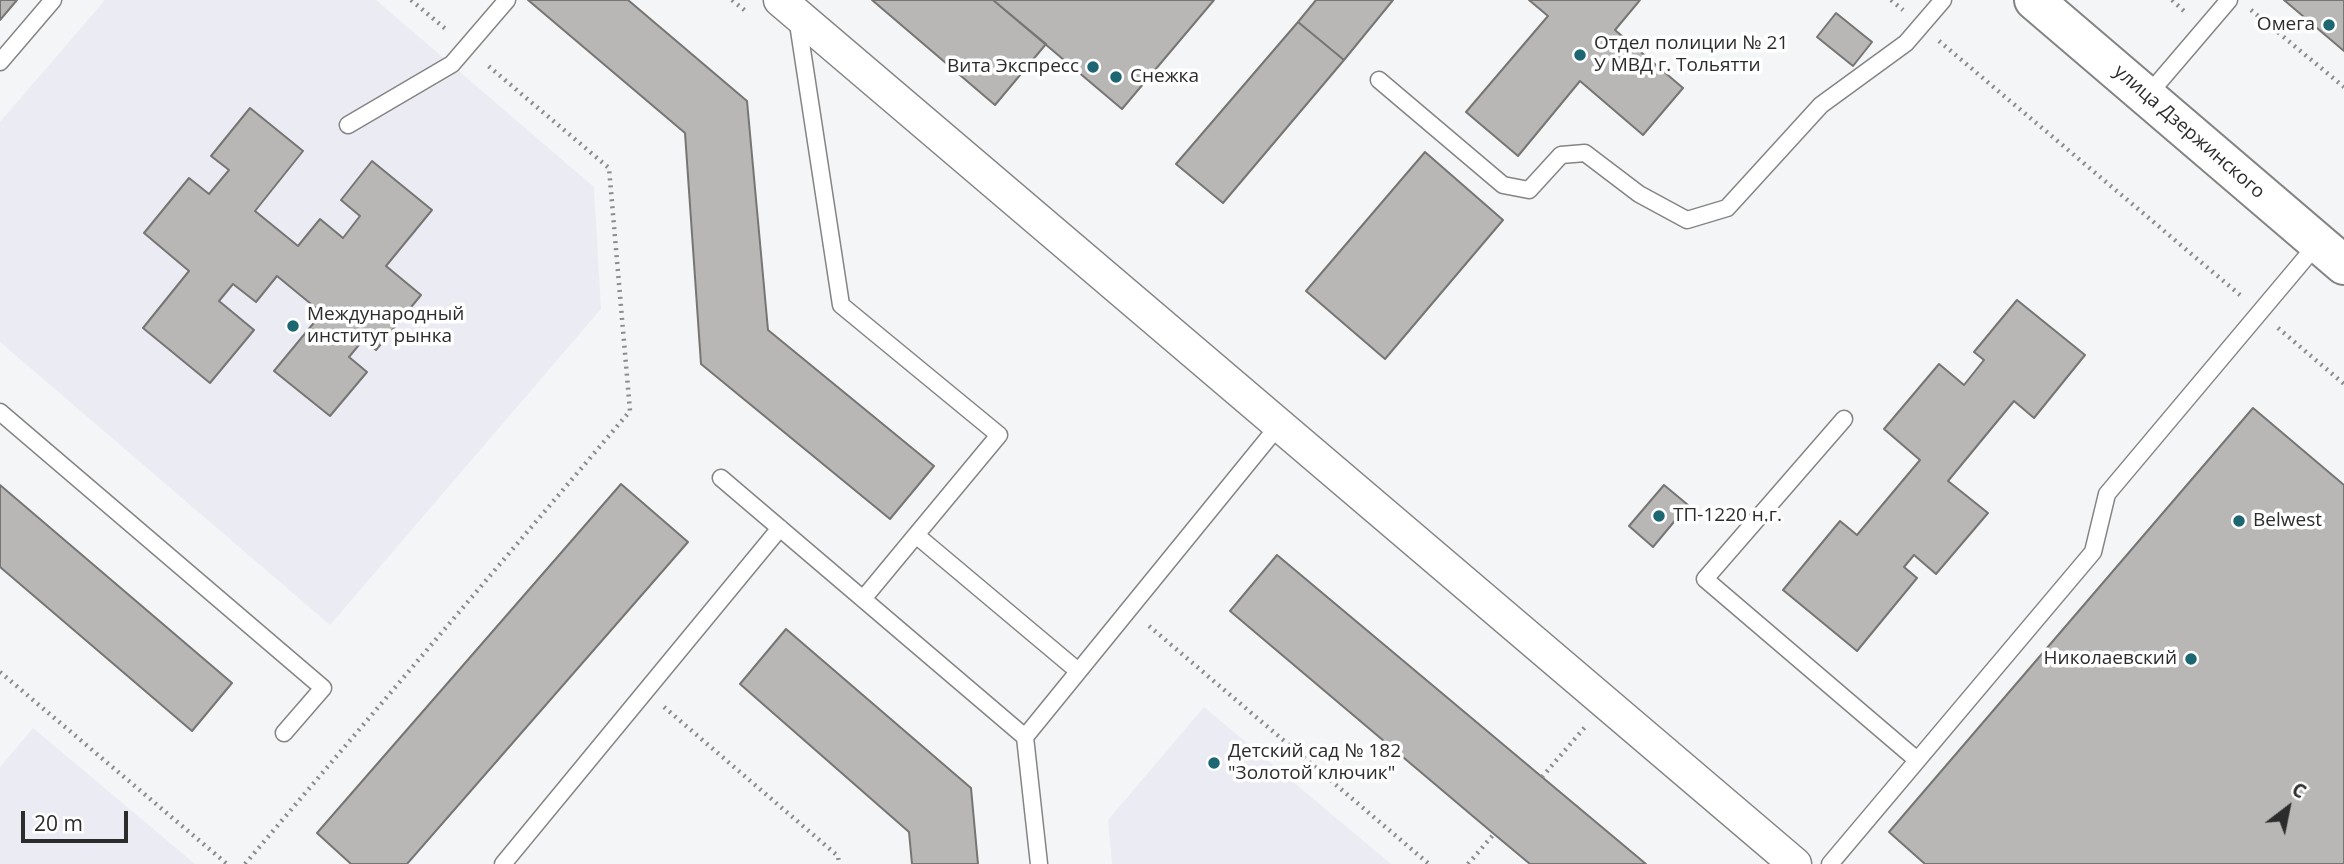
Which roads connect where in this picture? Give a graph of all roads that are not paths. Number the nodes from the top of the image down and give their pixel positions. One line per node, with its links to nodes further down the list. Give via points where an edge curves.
1 (53, 0): 7 (lane)
2 (507, 0): 10 (lane, via 452,64)
3 (1942, 0): 8 (lane, via 1906,43 1821,105 1727,208 1687,220 1639,194 1585,153 1561,155 1529,190 1503,185)
4 (2034, 0): 9 (main road, улица Дзержинского)
5 (2229, 0): 9 (lane)
6 (788, 7): 14 (street); 17 (lane, via 841,305 999,435)
7 (0, 62)
8 (1379, 80)
9 (2147, 96): 11 (main road, улица Дзержинского)
10 (348, 125)
11 (2331, 254): 22 (lane, via 2260,312 2107,494 2093,552)
12 (0, 411): 20 (lane, via 323,688)
13 (1844, 419): 22 (lane, via 1706,579)
14 (1279, 425): 19 (lane); 25 (street)
15 (721, 478): 16 (lane)
16 (780, 528): 18 (lane); 23 (lane)
17 (916, 535): 18 (lane); 19 (lane)
18 (863, 599): 21 (lane)
19 (1078, 671): 21 (lane)
20 (284, 733)
21 (1025, 737): 24 (lane)
22 (1917, 760): 26 (lane)
23 (503, 864)
24 (1039, 864)
25 (1795, 864)
26 (1830, 864)

